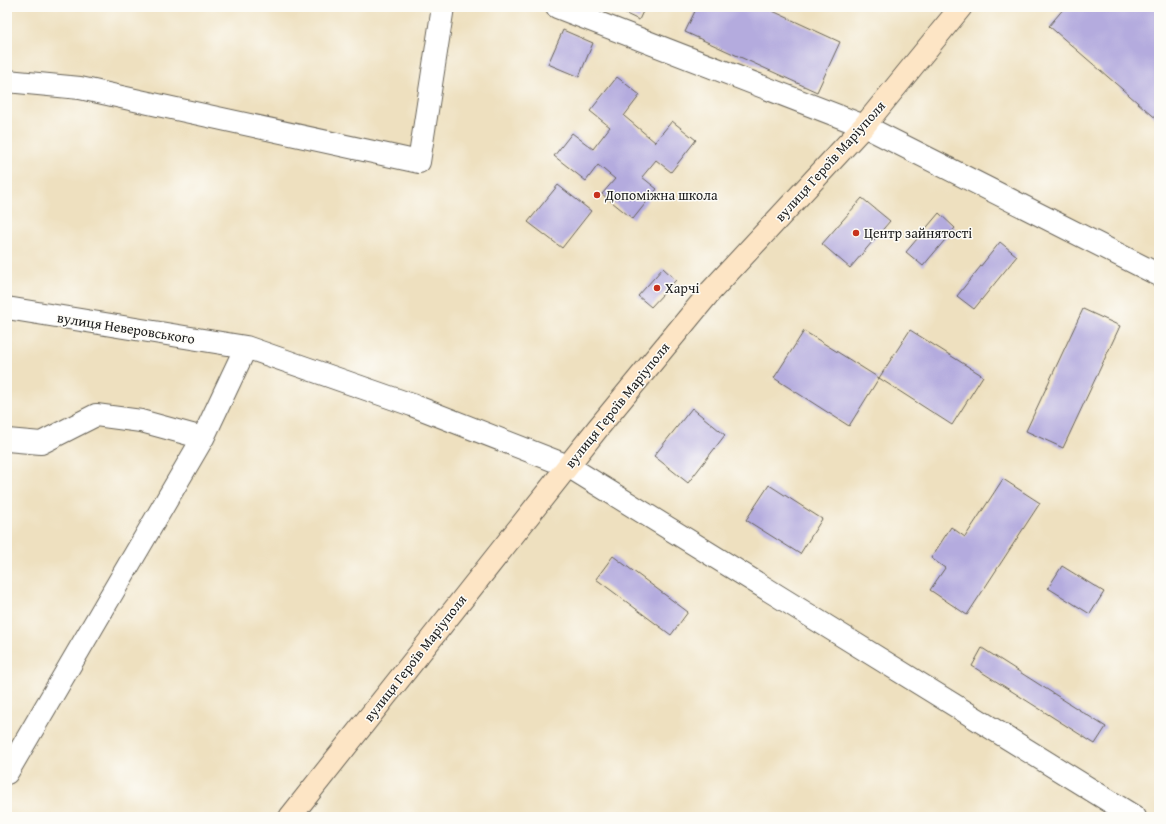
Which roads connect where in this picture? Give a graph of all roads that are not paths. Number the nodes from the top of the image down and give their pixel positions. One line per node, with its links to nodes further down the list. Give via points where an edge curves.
1 (443, 7): 4 (street, via 419,162 80,88)
2 (557, 7): 5 (street)
3 (961, 7): 5 (main road, вулиця Героїв Маріуполя)
4 (7, 81)
5 (864, 126): 6 (street); 11 (main road, вулиця Героїв Маріуполя, via 710,292)
6 (1159, 275)
7 (7, 308): 8 (street, вулиця Неверовського)
8 (246, 346): 9 (street); 11 (street, вулиця Неверовського, via 412,405)
9 (203, 438): 10 (street, via 141,421 96,415 41,443); 12 (street)
10 (7, 440)
11 (568, 466): 13 (main road, вулиця Героїв Маріуполя); 14 (street, вулиця Неверовського)
12 (7, 773)
13 (290, 817)
14 (1135, 817)

